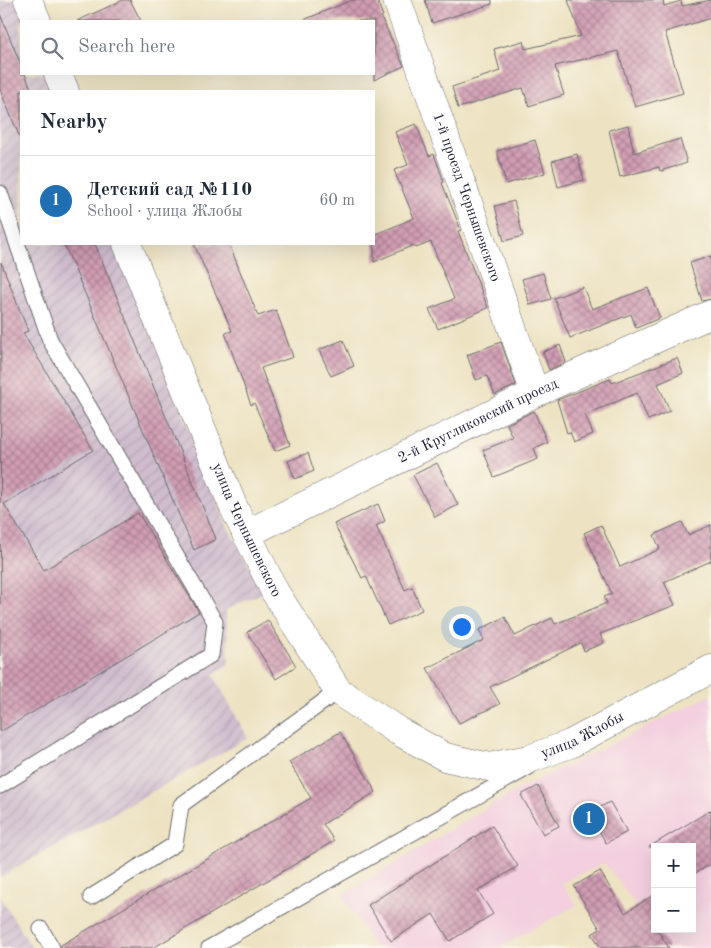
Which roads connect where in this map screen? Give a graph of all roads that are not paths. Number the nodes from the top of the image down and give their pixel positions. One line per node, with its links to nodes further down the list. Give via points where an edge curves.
1 (28, 0): 3 (street)
2 (397, 0): 9 (street, 1-й проезд Чернышевского)
3 (37, 20)
4 (58, 75): 5 (street)
5 (65, 90)
6 (0, 193): 15 (lane, via 50,340 215,622 211,655)
7 (127, 245): 10 (street, улица Чернышевского)
8 (711, 314): 9 (street, 2-й Кругликовский проезд)
9 (535, 393): 10 (street, 2-й Кругликовский проезд)
10 (246, 534): 12 (street, улица Чернышевского, via 275,592)
11 (711, 669): 13 (street, улица Жлобы)
12 (338, 691): 14 (street, улица Чернышевского, via 398,731); 16 (lane, via 181,805 175,844)
13 (570, 744): 14 (street, улица Жлобы, via 529,759 489,767); 19 (lane)
14 (445, 757)
15 (0, 786)
16 (90, 897)
17 (40, 929): 18 (lane)
18 (52, 948)
19 (209, 948)

